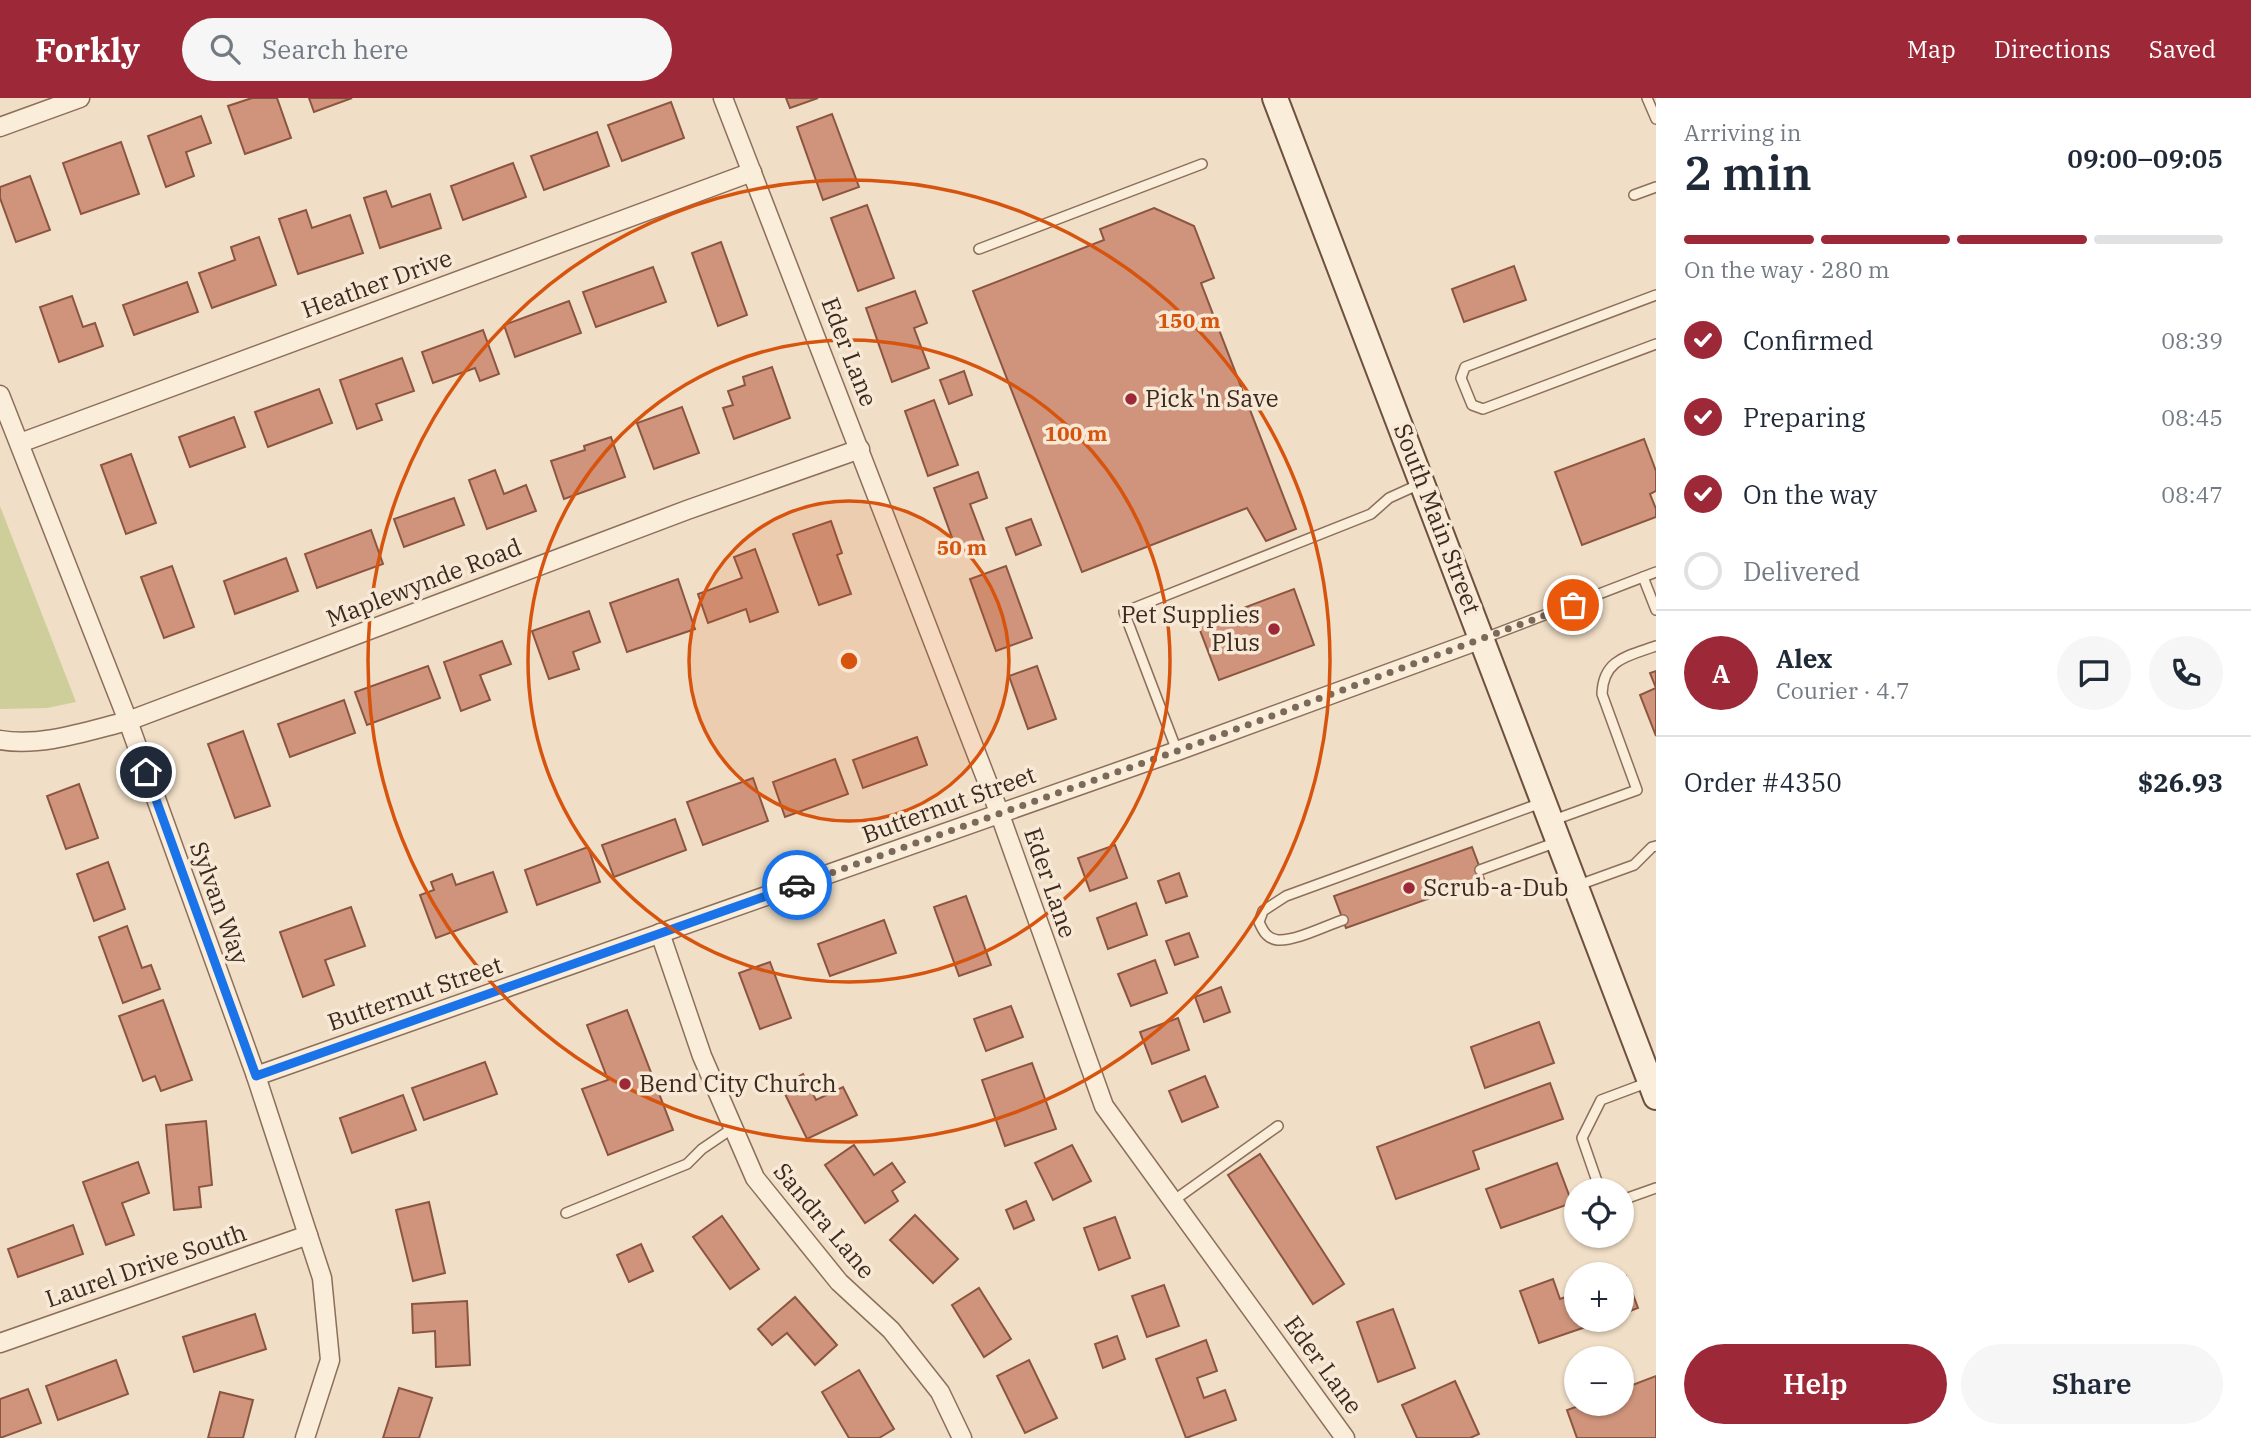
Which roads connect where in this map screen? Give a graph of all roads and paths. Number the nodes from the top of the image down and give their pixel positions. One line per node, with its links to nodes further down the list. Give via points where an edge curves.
1 (80, 98): 6 (street)
2 (723, 98): 8 (street, Eder Lane)
3 (1275, 98): 17 (main road, South Main Street)
4 (1647, 98): 5 (lane)
5 (1656, 119)
6 (0, 127)
7 (1202, 164): 11 (lane)
8 (752, 172): 15 (street, Heather Drive); 16 (street, Eder Lane)
9 (1656, 187): 10 (lane)
10 (1634, 195)
11 (979, 249)
12 (1656, 295): 13 (lane, via 1465,367 1461,378 1472,405 1483,409)
13 (1656, 344)
14 (0, 395): 15 (street, Sylvan Way)
15 (20, 443): 23 (street, Sylvan Way)
16 (860, 449): 23 (street, Maplewynde Road); 26 (street, Eder Lane)
17 (1423, 482): 21 (main road, South Main Street); 25 (lane, via 1389,498 1371,514 1124,612)
18 (1656, 572): 19 (lane, Butternut Street)
19 (1643, 577): 20 (lane); 21 (lane, Butternut Street)
20 (1656, 610)
21 (1482, 639): 25 (street, Butternut Street); 27 (main road, South Main Street)
22 (1656, 646): 27 (lane, via 1621,659 1602,680 1602,694 1637,790)
23 (128, 721): 24 (street, Maplewynde Road, via 61,737 17,743); 33 (street, Sylvan Way)
24 (0, 740)
25 (1177, 751): 26 (street, Butternut Street)
26 (999, 813): 32 (street, Butternut Street); 40 (street, Eder Lane, via 1104,1106)
27 (1550, 822): 29 (lane); 30 (main road, South Main Street); 31 (lane, via 1327,880 1273,902 1259,922 1264,934 1276,940)
28 (1656, 846): 30 (lane, via 1634,865)
29 (1480, 870)
30 (1574, 887): 34 (main road, South Main Street)
31 (1343, 920)
32 (660, 933): 33 (street, Butternut Street); 36 (street, Sandra Lane, via 702,1056)
33 (256, 1076): 42 (street, Sylvan Way)
34 (1653, 1089): 37 (lane, via 1601,1100 1582,1138)
35 (1278, 1126): 40 (lane)
36 (733, 1128): 41 (lane, via 687,1164); 45 (street, Sandra Lane, via 755,1178 839,1282 900,1341 940,1392)
37 (1596, 1178)
38 (1656, 1188): 39 (lane)
39 (1634, 1196)
40 (1173, 1201): 46 (street, Eder Lane)
41 (566, 1213)
42 (308, 1235): 43 (street, Laurel Drive South); 44 (street, Sylvan Way, via 322,1278 330,1360)
43 (0, 1343)
44 (305, 1438)
45 (962, 1438)
46 (1345, 1438)

